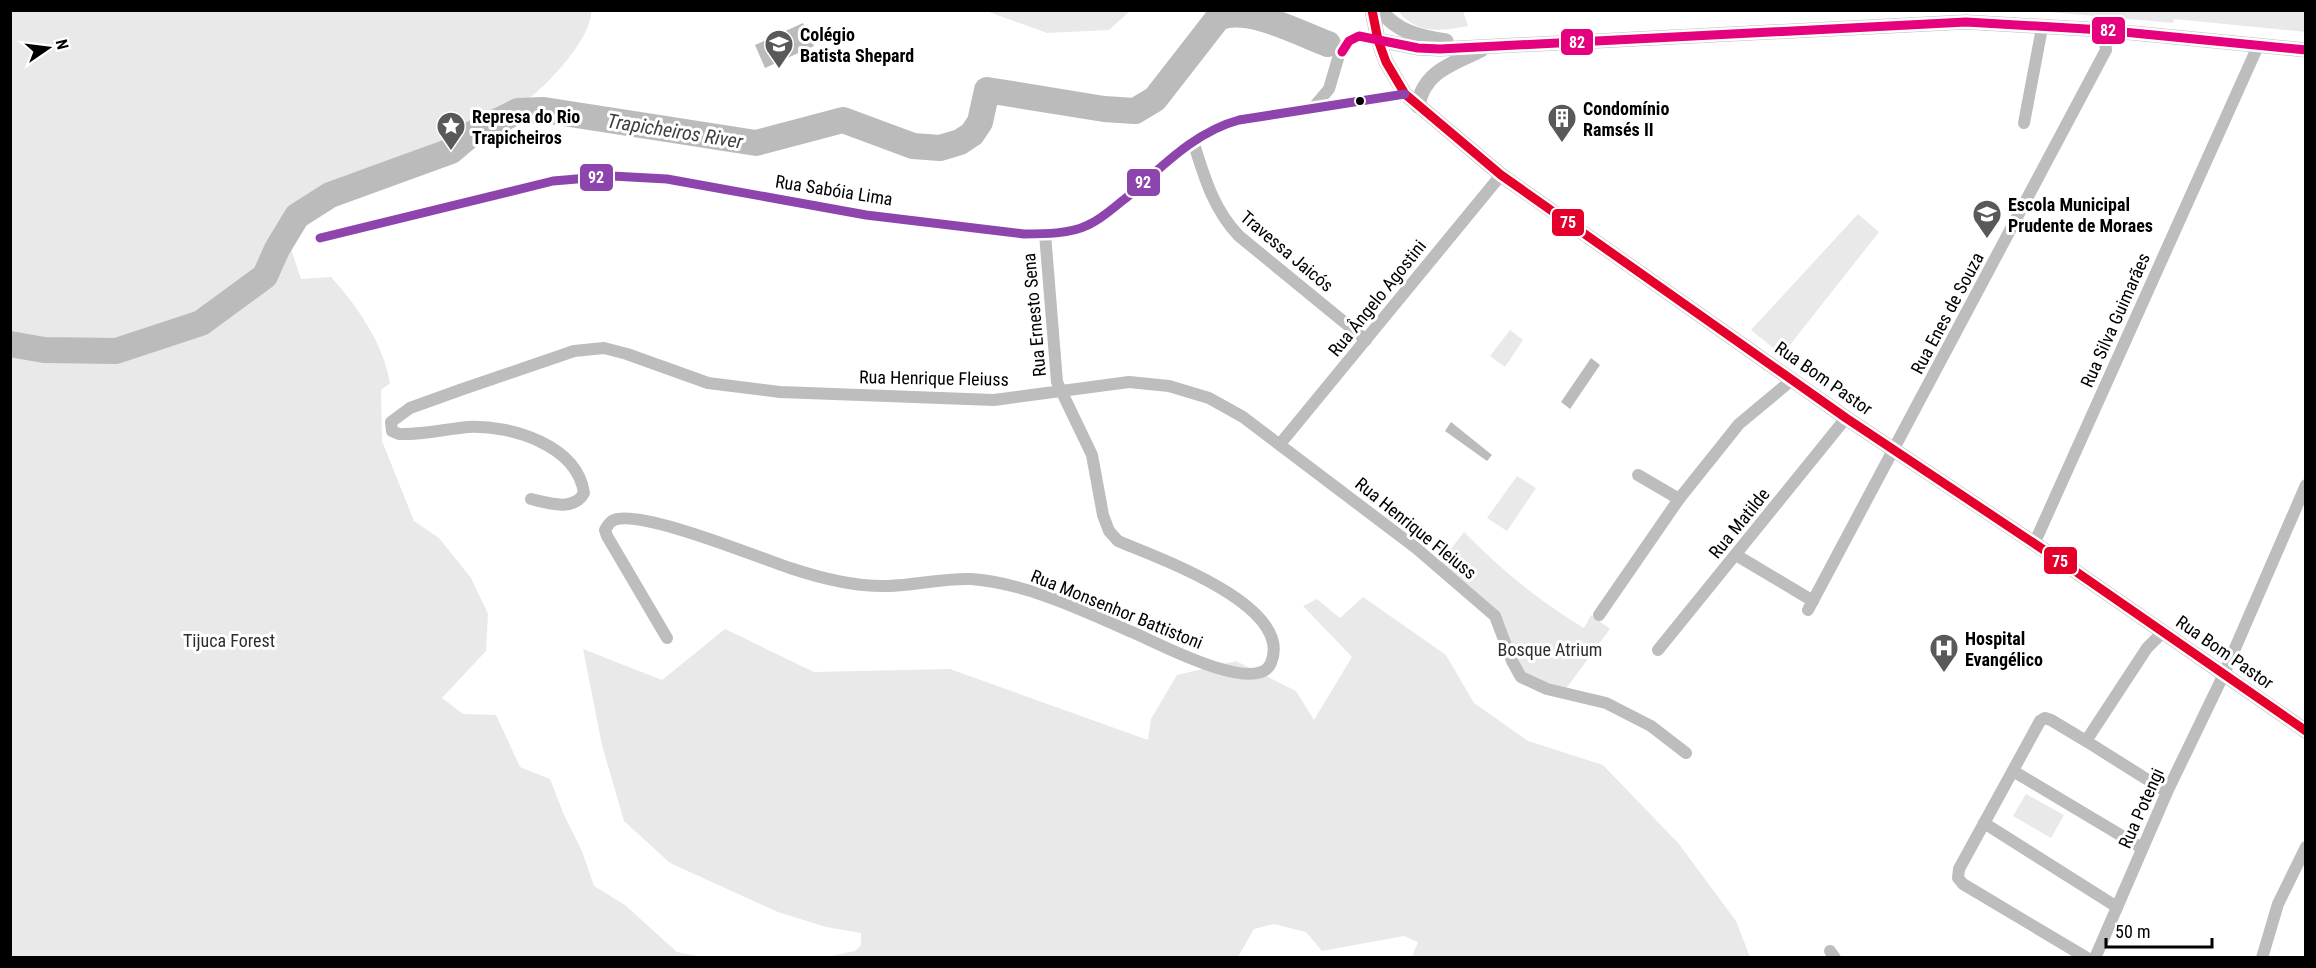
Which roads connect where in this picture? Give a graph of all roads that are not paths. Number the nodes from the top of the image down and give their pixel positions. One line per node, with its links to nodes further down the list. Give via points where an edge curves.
1 (1372, 10): 6 (street, Rua Bom Pastor)
2 (1380, 10): 7 (street, via 1399,28 1419,37)
3 (1966, 16): 4 (street); 7 (street)
4 (2042, 28): 5 (street); 13 (street)
5 (2103, 30): 8 (street); 23 (street, Rua Enes de Souza, via 2106,50)
6 (1378, 40): 7 (street, via 1440,49); 10 (street, Rua Bom Pastor); 12 (street, via 1359,36 1348,41 1339,55 1329,89)
7 (1494, 44): 11 (street, via 1435,74 1420,91)
8 (2258, 46): 9 (street); 28 (street, Rua Silva Guimarães)
9 (2306, 50)
10 (1405, 94): 11 (street, Rua Bom Pastor); 12 (street, Rua Sabóia Lima)
11 (1418, 106): 15 (street, Rua Bom Pastor)
12 (1313, 108): 14 (street, Rua Sabóia Lima, via 1223,124)
13 (2024, 123)
14 (1193, 141): 16 (street, Rua Sabóia Lima, via 1088,226); 18 (street, Travessa Jaicós, via 1223,220)
15 (1501, 175): 18 (street, Rua Ângelo Agostini); 19 (street, Rua Bom Pastor)
16 (1045, 234): 17 (street, Rua Sabóia Lima, via 866,215 667,179 612,176 553,181); 20 (street, Rua Ernesto Sena)
17 (320, 238)
18 (1366, 340): 22 (street, Rua Ângelo Agostini)
19 (1793, 379): 21 (street, Rua Bom Pastor); 27 (street, via 1739,424)
20 (1061, 392): 22 (street, Rua Henrique Fleiuss, via 1129,382 1169,386 1209,398); 26 (street, Rua Henrique Fleiuss, via 958,400 744,389 708,383 603,348 574,351 533,365 410,408 391,422 393,431 399,434 470,427 540,441 560,453 574,468 584,493 579,500 565,505); 32 (street, Rua Monsenhor Battistoni, via 1092,455 1109,531 1118,541 1224,588 1249,609 1265,626 1272,645 1271,664 1263,671 1238,674 1209,666 1019,588 970,579 887,586 836,580 685,532 629,518 615,519 605,530 607,536)
21 (1846, 418): 23 (street, Rua Bom Pastor); 29 (street, Rua Matilde)
22 (1280, 444): 37 (street, Rua Henrique Fleiuss, via 1416,548 1495,616 1521,677 1547,689 1606,703 1651,726)
23 (1894, 451): 28 (street, Rua Bom Pastor); 29 (street, Rua Enes de Souza, via 1810,606)
24 (1638, 475): 27 (street)
25 (2306, 485): 34 (street, Rua Potengi)
26 (531, 499)
27 (1679, 499): 30 (street)
28 (2034, 544): 31 (street, Rua Bom Pastor)
29 (1736, 555): 33 (street, Rua Matilde)
30 (1599, 615)
31 (2163, 632): 34 (street, Rua Bom Pastor); 36 (street, via 2147,648)
32 (667, 638)
33 (1658, 650)
34 (2223, 676): 35 (street, Rua Bom Pastor); 39 (street, Rua Potengi)
35 (2306, 731)
36 (2086, 741): 38 (street, via 2045,718); 39 (street)
37 (1686, 753)
38 (2013, 771): 40 (street); 42 (street)
39 (2167, 792): 42 (street, Rua Potengi)
40 (1984, 824): 43 (street); 44 (street, via 1959,869 1958,878)
41 (2306, 847): 46 (street, via 2278,904)
42 (2142, 848): 43 (street, Rua Potengi)
43 (2117, 907): 45 (street, Rua Potengi)
44 (2087, 957)
45 (2095, 957)
46 (2262, 957)

